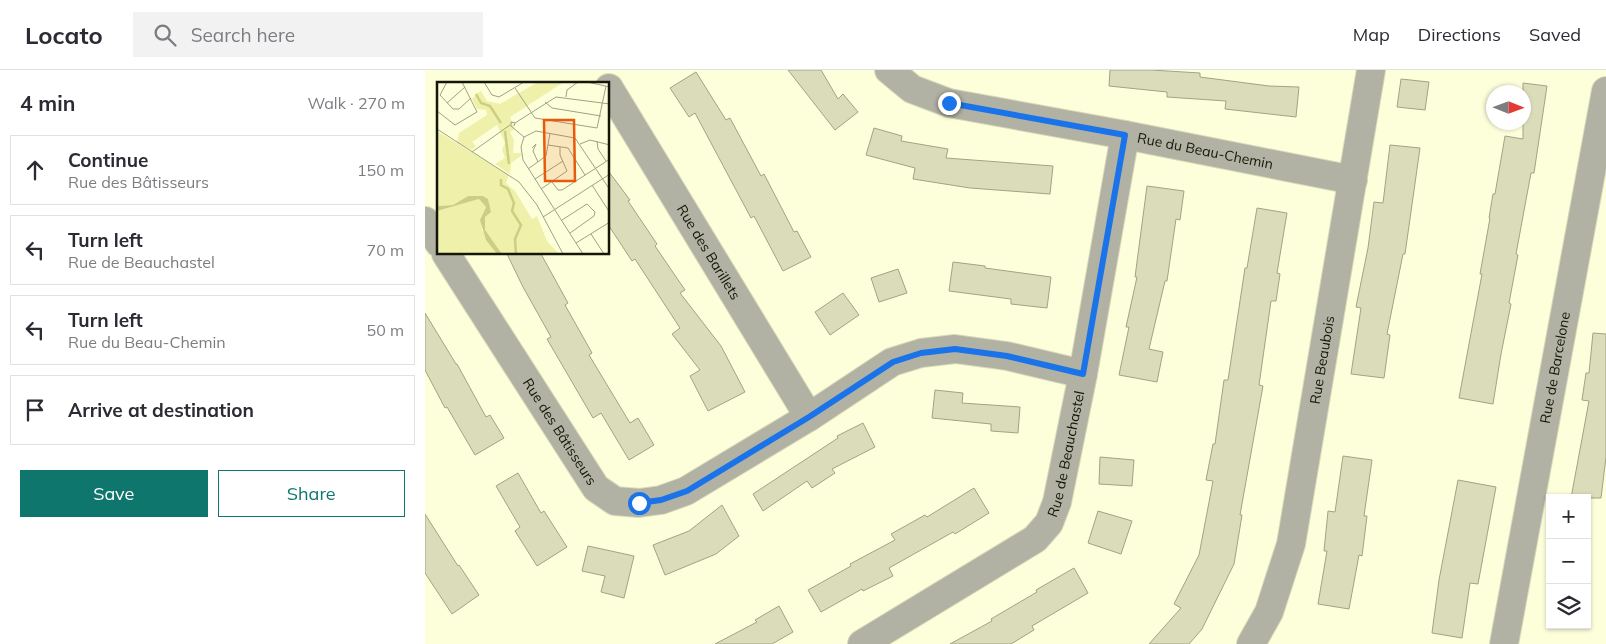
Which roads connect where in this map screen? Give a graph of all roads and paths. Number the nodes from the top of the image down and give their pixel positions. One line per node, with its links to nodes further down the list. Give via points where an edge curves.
1 (598, 70): 4 (street)
2 (889, 70): 7 (street, Rue du Beau-Chemin, via 912,89 949,103)
3 (1371, 70): 8 (street, Rue Beaubois)
4 (606, 82)
5 (610, 90): 13 (street, Rue des Barillets)
6 (1606, 91): 16 (street, Rue de Barcelone)
7 (1125, 135): 8 (street, Rue du Beau-Chemin); 12 (street, Rue de Beauchastel)
8 (1353, 180): 15 (street, Rue Beaubois, via 1291,544 1269,612)
9 (425, 221): 10 (street)
10 (437, 240)
11 (447, 255): 13 (street, Rue des Bâtisseurs, via 596,488 615,501 639,503 661,500 687,491)
12 (1083, 374): 13 (street, Rue des Bâtisseurs, via 1007,356 955,349 921,353 893,362); 14 (street, Rue de Beauchastel, via 1057,502 1049,523 1035,539)
13 (809, 417)
14 (862, 644)
15 (1251, 644)
16 (1505, 644)

